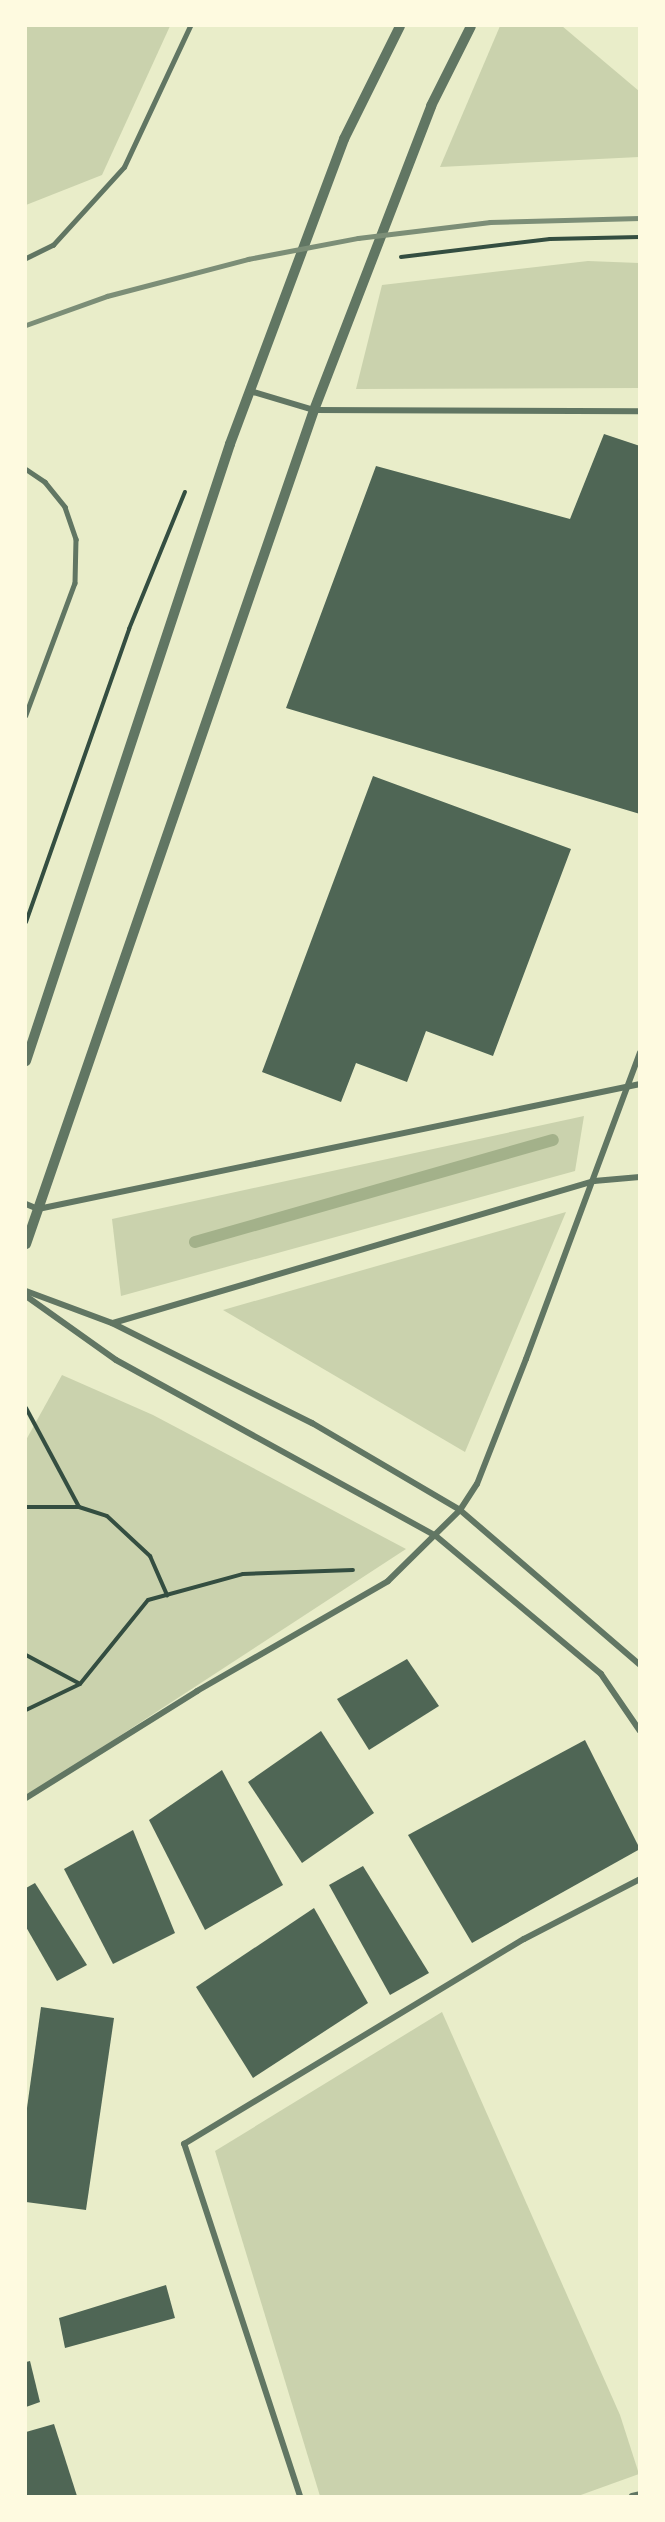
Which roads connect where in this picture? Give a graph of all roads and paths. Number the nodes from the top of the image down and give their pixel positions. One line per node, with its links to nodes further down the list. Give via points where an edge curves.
1 (190, 26): 6 (lane, via 124,167 53,245)
2 (400, 26): 7 (street, via 344,139)
3 (471, 26): 8 (street, via 431,106)
4 (639, 237): 5 (path, via 550,239)
5 (400, 257)
6 (26, 258)
7 (249, 391): 8 (street); 13 (street, via 196,536)
8 (314, 410): 9 (street); 19 (street)
9 (639, 411)
10 (26, 469): 11 (lane, via 45,482 65,507 76,539 75,583)
11 (26, 715)
12 (639, 1053): 15 (street)
13 (26, 1060)
14 (639, 1084): 15 (street)
15 (628, 1086): 17 (street); 19 (street)
16 (639, 1177): 17 (street)
17 (594, 1181): 23 (street); 27 (street, via 477,1484)
18 (26, 1204): 19 (street)
19 (38, 1209): 20 (street)
20 (26, 1244)
21 (26, 1291): 23 (street)
22 (26, 1296): 28 (street, via 116,1359)
23 (112, 1323): 27 (street, via 312,1423)
24 (26, 1408): 26 (path)
25 (26, 1507): 26 (path)
26 (79, 1507): 30 (path, via 107,1516 150,1556)
27 (460, 1510): 28 (street); 32 (street)
28 (436, 1536): 35 (street, via 601,1674); 36 (street, via 388,1581 197,1691)
29 (353, 1570): 30 (path, via 243,1574)
30 (167, 1595): 33 (path, via 148,1600)
31 (26, 1655): 33 (path)
32 (639, 1665)
33 (80, 1684): 34 (path)
34 (26, 1710)
35 (639, 1731)
36 (26, 1798)
37 (639, 1879): 39 (street, via 524,1939 184,2144)
38 (639, 2494): 40 (street)
39 (300, 2496)
40 (632, 2496)

